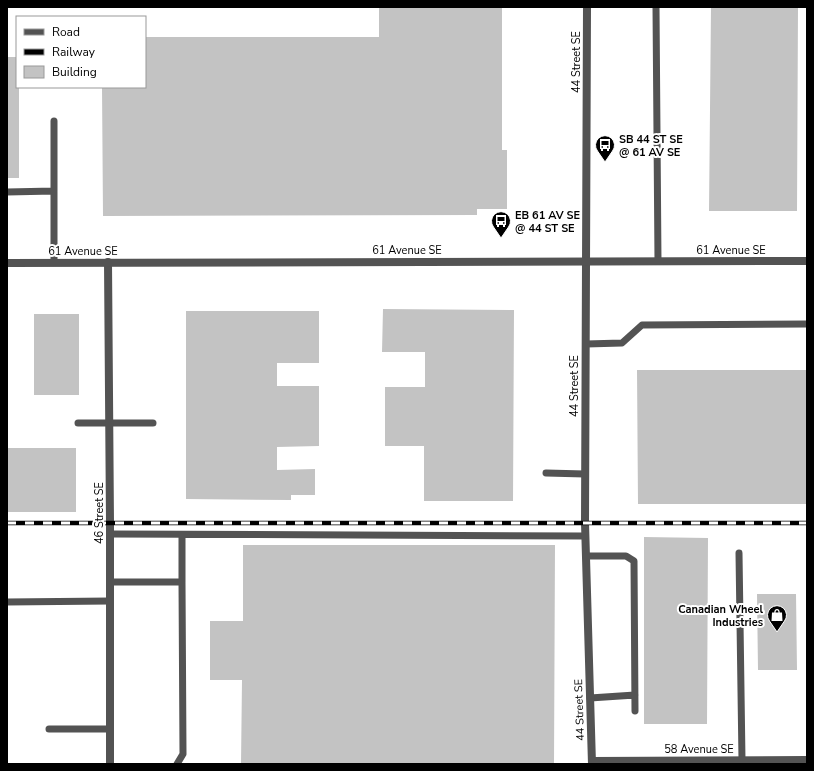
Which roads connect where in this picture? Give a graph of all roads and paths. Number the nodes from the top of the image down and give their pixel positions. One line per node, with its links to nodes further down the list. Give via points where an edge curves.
1 (587, 7): 6 (street, 44 Street SE)
2 (656, 7): 7 (lane)
3 (54, 121): 4 (lane)
4 (54, 191): 5 (lane); 10 (lane)
5 (7, 192)
6 (586, 261): 7 (street, 61 Avenue SE); 11 (street, 61 Avenue SE); 13 (street, 44 Street SE)
7 (658, 261): 8 (street, 61 Avenue SE)
8 (807, 261)
9 (7, 262): 10 (street, 61 Avenue SE)
10 (54, 262): 11 (street, 61 Avenue SE)
11 (108, 262): 15 (street, 46 Street SE)
12 (807, 324): 13 (lane, via 642,325 622,343)
13 (586, 344): 18 (street, 44 Street SE)
14 (78, 423): 15 (lane)
15 (109, 423): 16 (lane); 19 (street, 46 Street SE)
16 (153, 423)
17 (546, 473): 18 (lane)
18 (585, 474): 21 (street, 44 Street SE)
19 (110, 534): 20 (lane); 24 (street, 46 Street SE)
20 (182, 535): 21 (lane); 25 (lane)
21 (585, 536): 23 (street, 44 Street SE)
22 (739, 553): 33 (lane)
23 (586, 556): 28 (lane, via 626,556 634,561); 29 (street, 44 Street SE)
24 (110, 582): 25 (lane); 26 (street, 46 Street SE)
25 (182, 582): 37 (lane, via 183,754)
26 (110, 601): 27 (lane); 32 (street, 46 Street SE)
27 (7, 602)
28 (635, 695): 29 (lane); 30 (lane)
29 (590, 698): 35 (street, 44 Street SE)
30 (635, 711)
31 (50, 729): 32 (lane)
32 (110, 729): 36 (street, 46 Street SE)
33 (742, 760): 34 (street, 58 Avenue SE); 35 (street, 58 Avenue SE)
34 (807, 760)
35 (592, 763)
36 (110, 764)
37 (177, 764)

